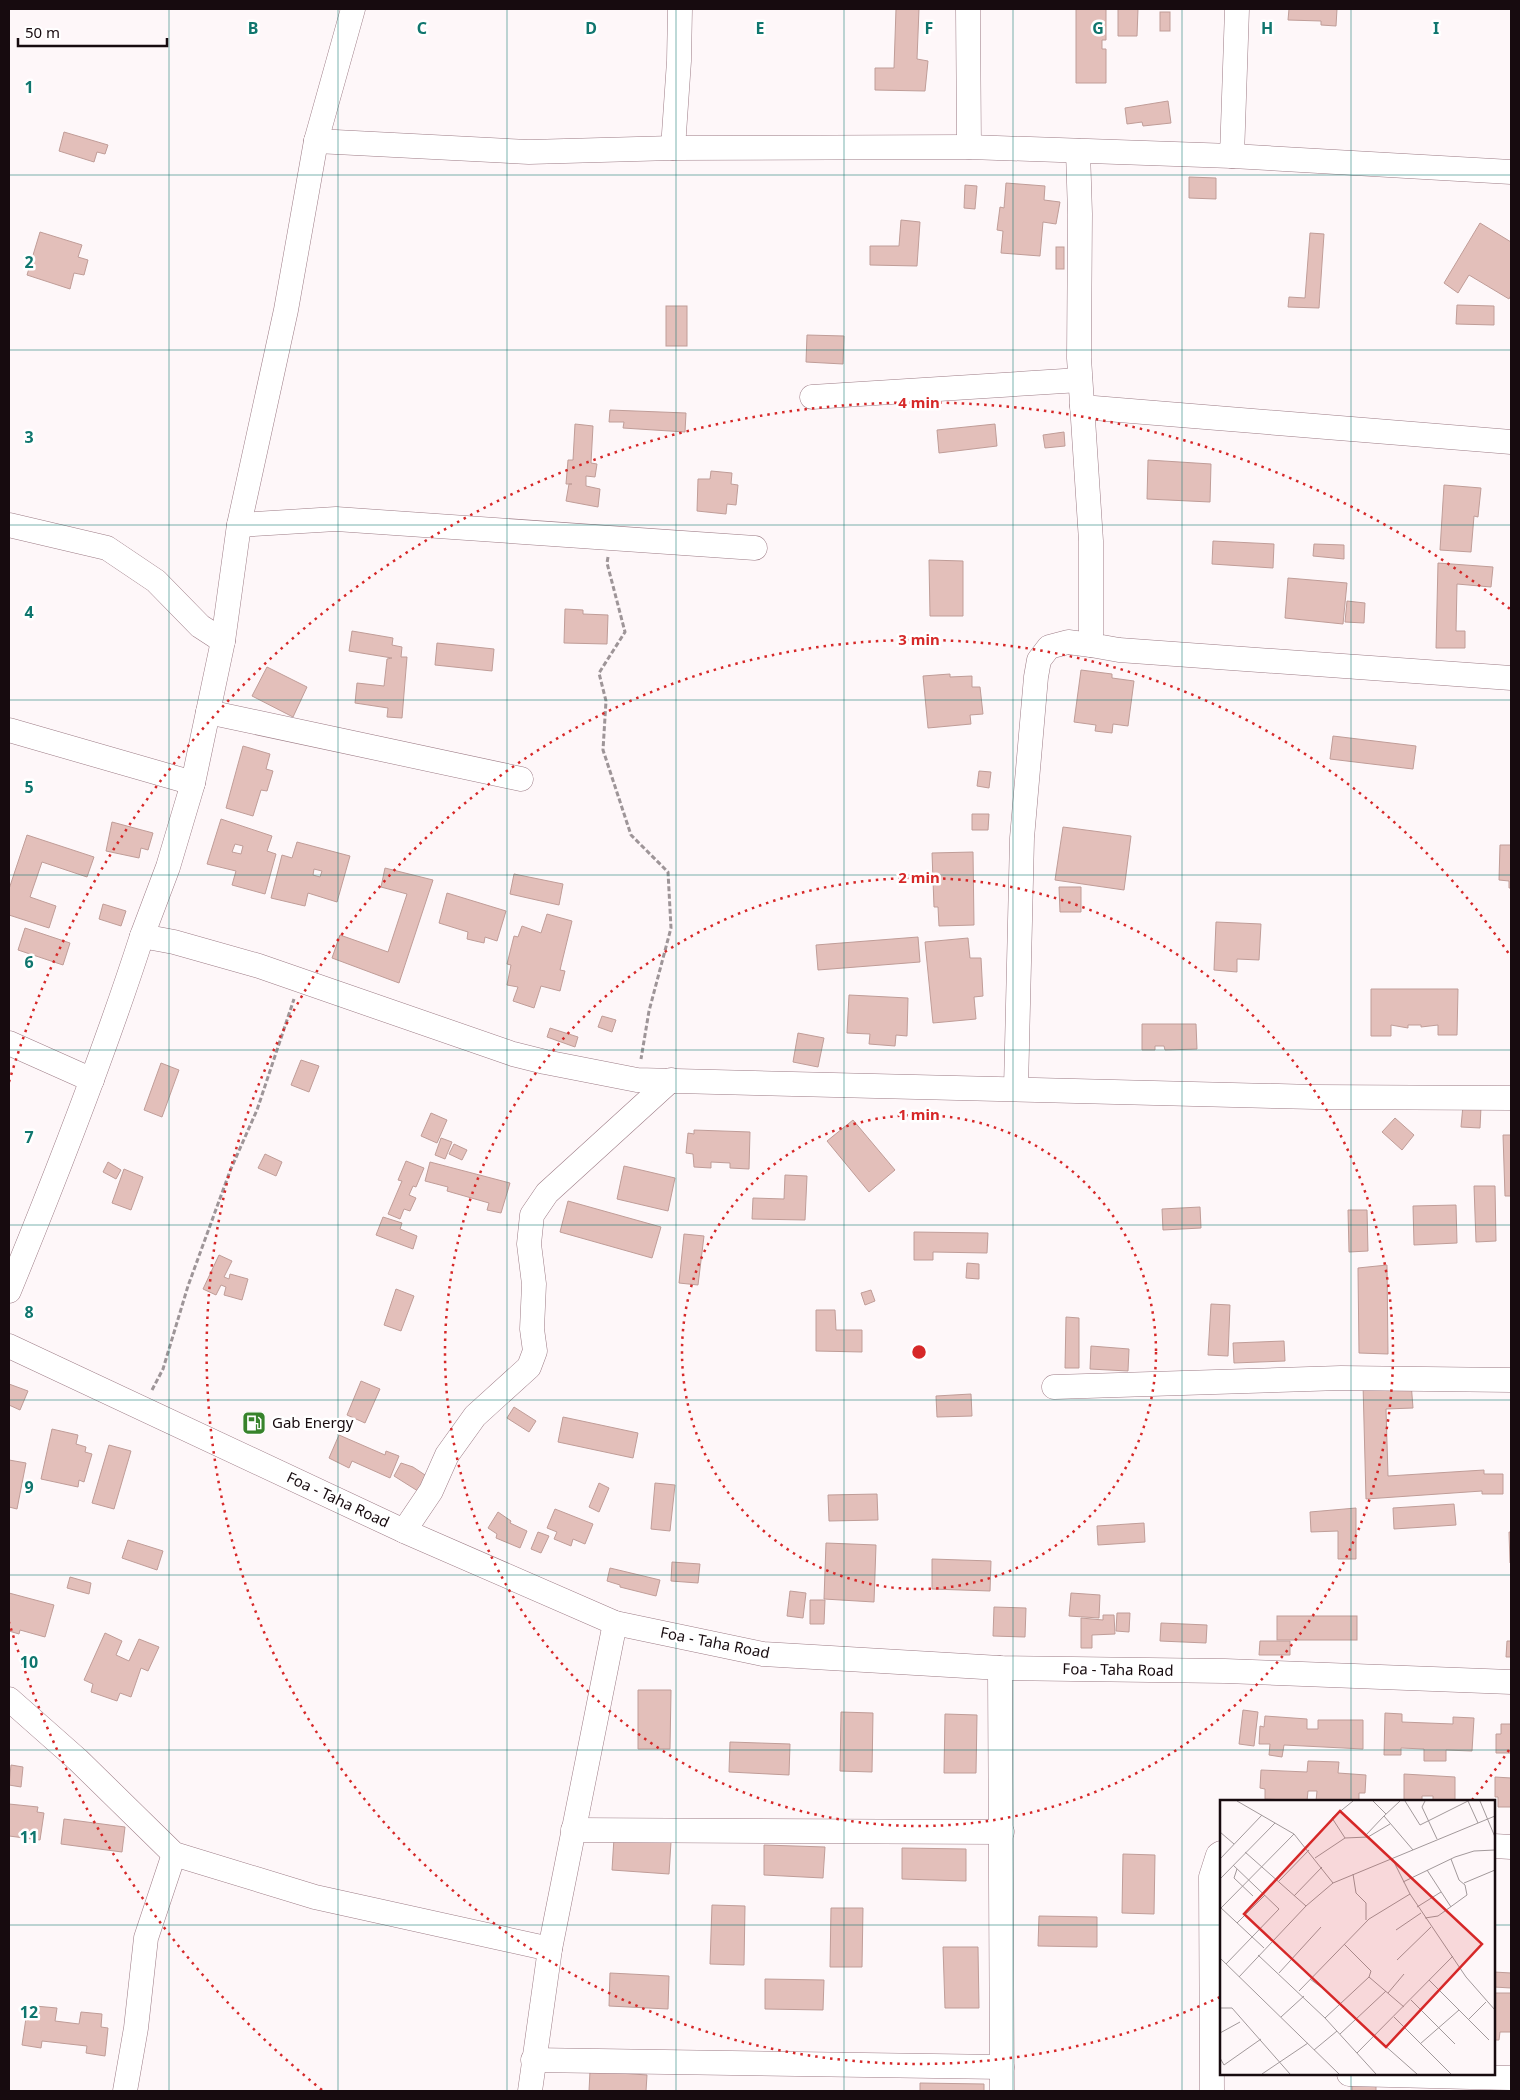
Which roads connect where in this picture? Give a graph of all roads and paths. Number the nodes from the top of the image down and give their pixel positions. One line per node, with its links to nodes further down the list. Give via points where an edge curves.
1 (353, 9): 5 (street)
2 (680, 9): 7 (street)
3 (968, 9): 6 (street)
4 (1237, 9): 9 (street)
5 (316, 140): 7 (street, via 529,152); 16 (street, via 286,310)
6 (969, 147): 7 (street); 8 (street)
7 (673, 148)
8 (1078, 150): 9 (street); 11 (street)
9 (1232, 156): 10 (street)
10 (1511, 172)
11 (1080, 380): 12 (street); 13 (street)
12 (812, 397)
13 (1082, 407): 14 (street); 20 (street, via 1091,541)
14 (1511, 442)
15 (9, 525): 19 (street, via 106,548 156,581 200,626)
16 (239, 525): 17 (street, via 336,519); 19 (street)
17 (609, 538): 18 (street); 30 (path, via 607,563 625,632 599,673 606,701 603,750 632,835 668,872 671,928)
18 (755, 548)
19 (222, 641): 22 (street)
20 (1091, 645): 21 (street, via 1119,650); 32 (street, via 1068,642 1049,647 1039,660 1036,677 1022,838)
21 (1511, 678)
22 (208, 712): 24 (street); 25 (street)
23 (9, 730): 25 (street)
24 (521, 780)
25 (193, 783): 26 (street, via 168,867)
26 (142, 936): 27 (street, via 174,942); 29 (street)
27 (300, 979): 30 (street, via 514,1054); 38 (path, via 257,1110 230,1171 163,1369)
28 (9, 1043): 29 (street)
29 (92, 1080): 34 (street, via 56,1179)
30 (637, 1080): 31 (street)
31 (671, 1080): 32 (street); 39 (street, via 547,1193 532,1215 529,1244 534,1284 532,1329 535,1351 529,1367 475,1416 447,1455 431,1491)
32 (1016, 1088): 33 (street, via 1315,1097)
33 (1511, 1098)
34 (9, 1291)
35 (9, 1346): 38 (street, Foa - Taha Road)
36 (1511, 1380): 37 (street, via 1341,1378)
37 (1054, 1387)
38 (142, 1408): 39 (street, Foa - Taha Road)
39 (404, 1531): 40 (street, Foa - Taha Road)
40 (615, 1622): 41 (street, Foa - Taha Road, via 763,1654); 45 (street)
41 (1000, 1668): 42 (street, Foa - Taha Road, via 1225,1671); 46 (street)
42 (1511, 1682)
43 (9, 1699): 44 (street)
44 (17, 1716): 49 (street, via 78,1760)
45 (573, 1830): 46 (street); 51 (street)
46 (1002, 1832): 53 (street)
47 (1495, 1846): 48 (street)
48 (1511, 1847)
49 (174, 1854): 51 (street, via 315,1897); 57 (street, via 146,1938)
50 (1220, 1854): 55 (street, via 1211,1876)
51 (550, 1949): 52 (street)
52 (533, 2060): 53 (street); 58 (street)
53 (1002, 2067): 59 (street)
54 (1390, 2075): 56 (street)
55 (1215, 2078)
56 (1511, 2078)
57 (125, 2091)
58 (530, 2091)
59 (1002, 2091)

